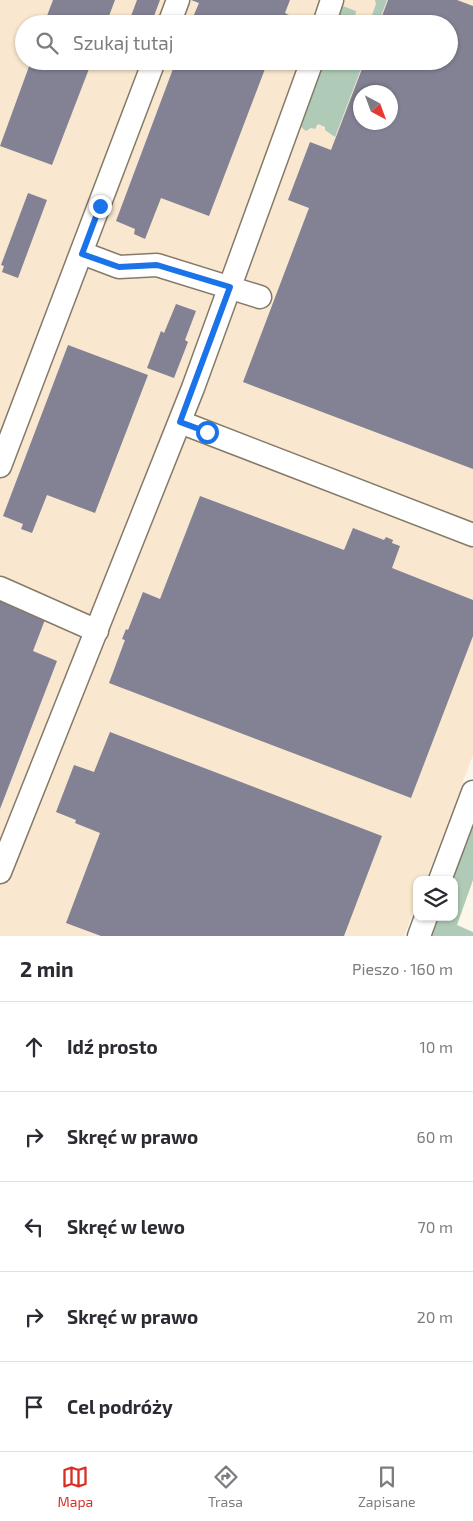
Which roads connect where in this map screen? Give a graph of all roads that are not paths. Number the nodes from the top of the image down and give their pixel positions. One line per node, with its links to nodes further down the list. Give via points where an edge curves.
1 (178, 0): 3 (street)
2 (332, 0): 4 (street)
3 (172, 15)
4 (327, 15)
5 (151, 70): 7 (street)
6 (309, 70): 8 (street)
7 (82, 254): 8 (street, via 119,267 157,265); 11 (street)
8 (230, 287): 9 (street); 10 (street)
9 (260, 297)
10 (180, 422): 12 (street); 14 (street)
11 (0, 466)
12 (473, 535)
13 (0, 588): 14 (street)
14 (97, 631): 16 (street)
15 (473, 792): 17 (street)
16 (0, 872)
17 (442, 876)
18 (425, 921): 19 (street)
19 (419, 936)

